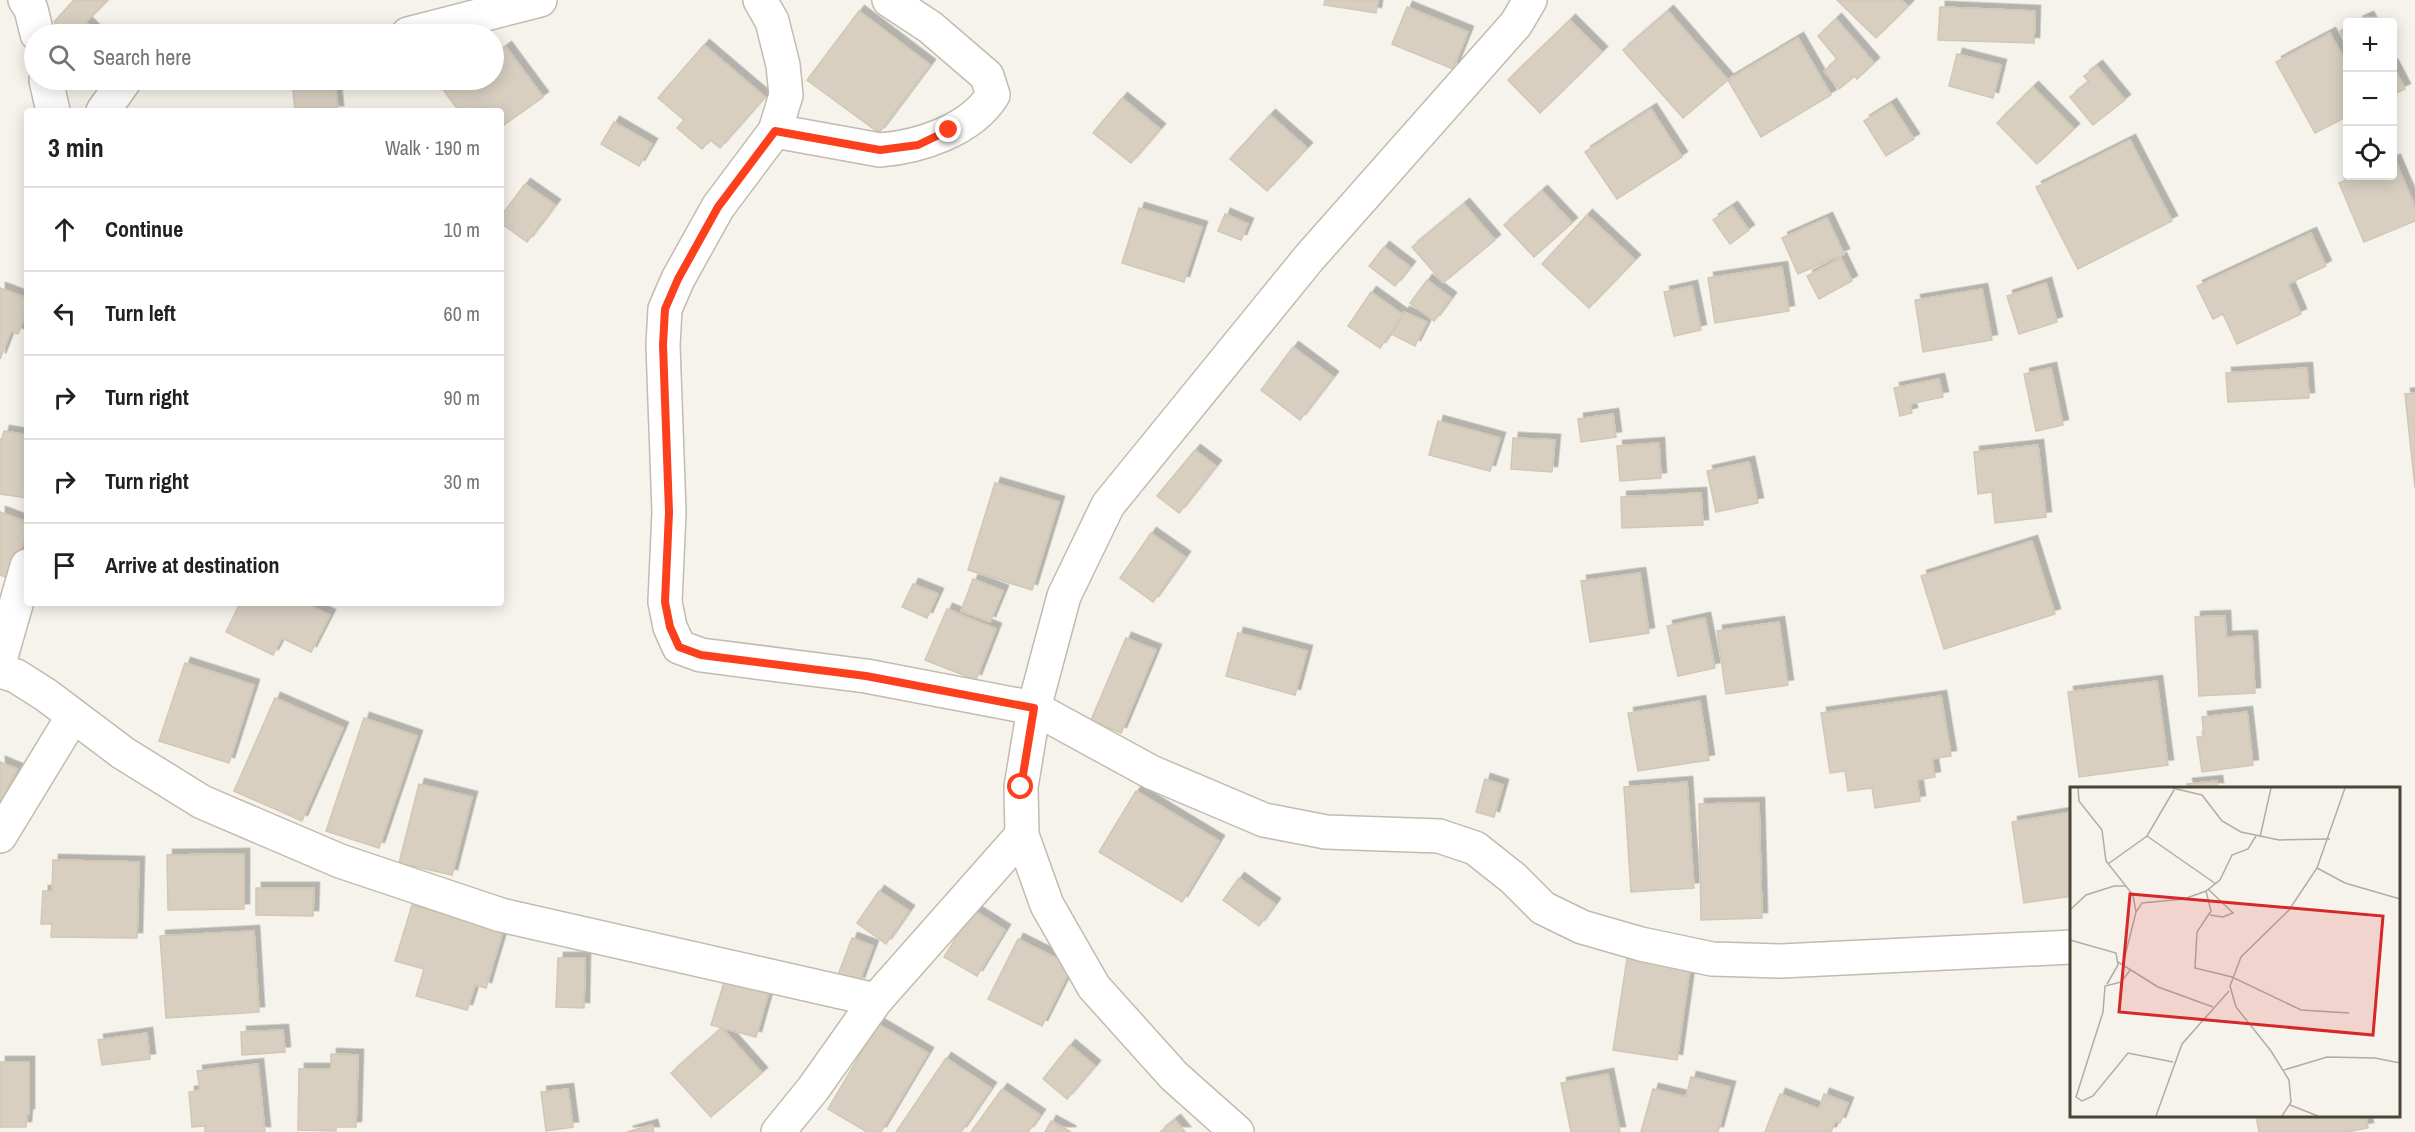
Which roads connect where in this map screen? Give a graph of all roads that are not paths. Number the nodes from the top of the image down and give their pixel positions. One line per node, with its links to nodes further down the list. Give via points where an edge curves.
1 (25, 0): 6 (street)
2 (540, 0): 7 (street)
3 (760, 0): 12 (street, via 772,21 783,65 786,95)
4 (889, 0): 12 (street, via 930,27 987,76 993,95 984,109 918,145 897,149 880,150)
5 (1530, 0): 16 (street, via 1516,24 1309,258 1108,505 1064,596)
6 (36, 24)
7 (447, 24)
8 (48, 90): 10 (street)
9 (118, 90): 11 (street)
10 (52, 108)
11 (105, 108)
12 (775, 131): 16 (street, via 718,207 665,309 669,512 665,602 670,627 679,647 701,655 866,676)
13 (24, 576): 14 (street)
14 (0, 660)
15 (0, 671): 17 (street, via 16,676)
16 (1034, 708): 18 (street, via 1021,787); 20 (street, via 1151,772 1264,820 1326,832 1439,836 1476,848 1514,878 1543,908 1582,927 1641,944 1712,959 1780,961)
17 (73, 716): 19 (street); 21 (street, via 123,753 202,802 340,861 501,915)
18 (1022, 835): 21 (street); 23 (street, via 1047,904 1094,987 1174,1076)
19 (0, 836)
20 (2070, 947)
21 (876, 1000): 22 (street)
22 (778, 1132)
23 (1237, 1132)

